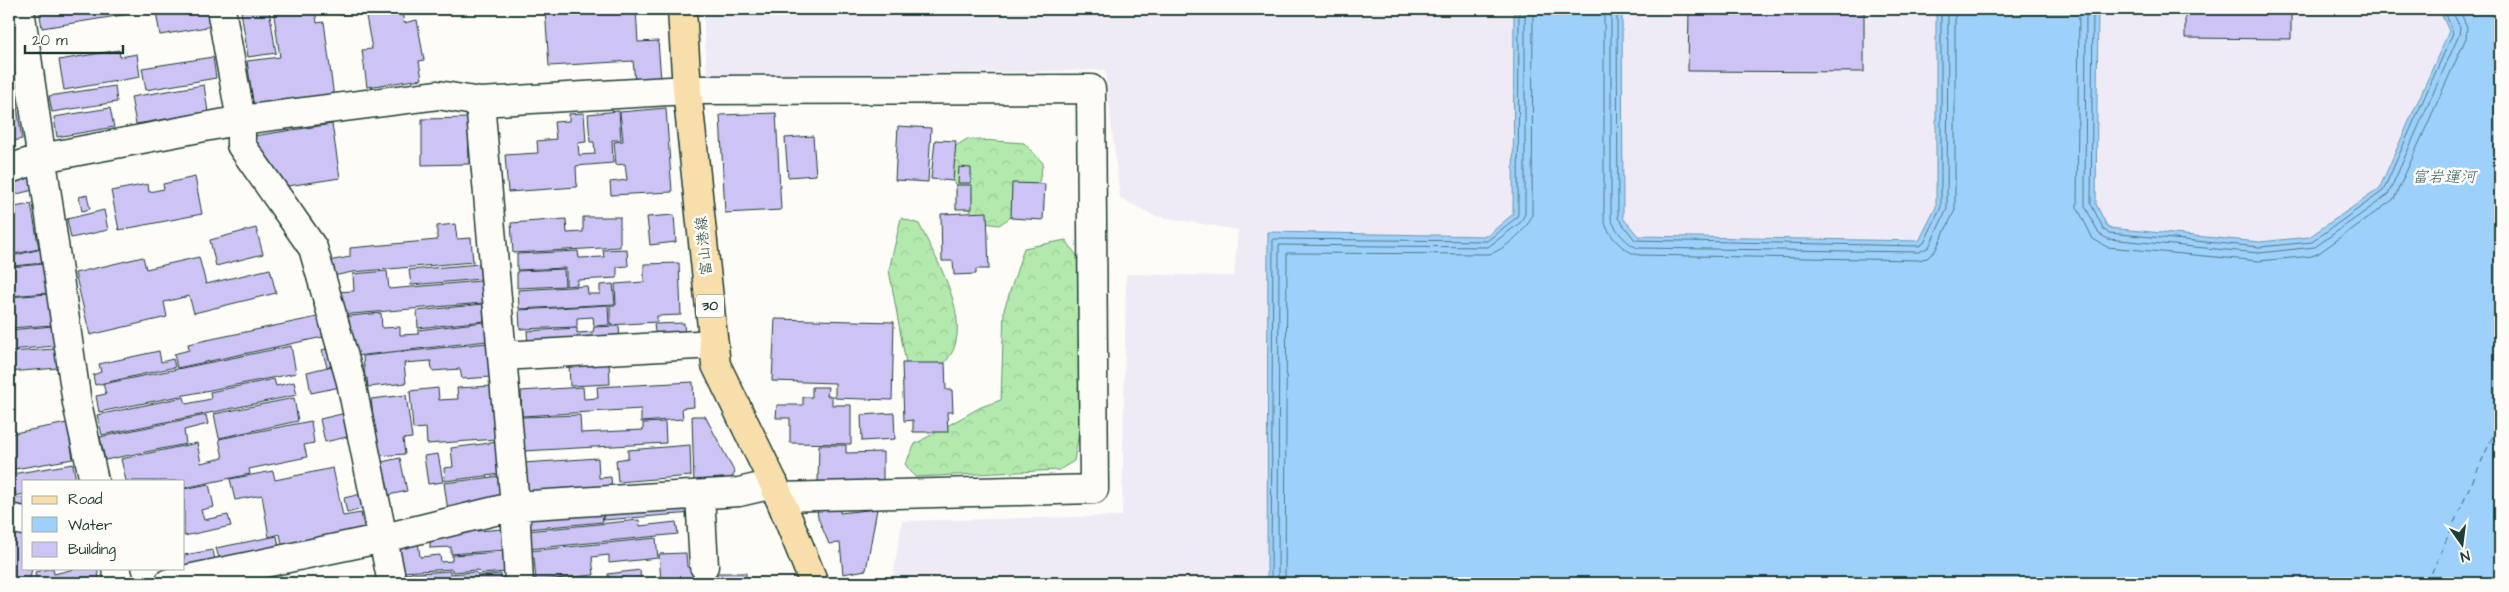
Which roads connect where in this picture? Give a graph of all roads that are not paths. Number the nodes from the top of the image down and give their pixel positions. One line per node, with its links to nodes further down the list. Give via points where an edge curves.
1 (20, 9): 7 (street)
2 (221, 9): 6 (street)
3 (682, 9): 4 (main road, 富山港線 / 30)
4 (687, 90): 5 (street); 9 (main road, 富山港線 / 30); 12 (street, via 1091,89 1094,489)
5 (480, 102): 6 (street, via 438,95); 10 (street)
6 (242, 120): 7 (street); 17 (street, via 241,145 313,248 351,382)
7 (42, 158): 8 (street); 11 (street, via 76,403)
8 (9, 168)
9 (714, 344): 10 (street); 12 (main road, 富山港線 / 30, via 716,365)
10 (502, 356): 14 (street)
11 (94, 480)
12 (776, 490): 13 (street); 24 (main road, 富山港線 / 30)
13 (700, 495): 14 (street); 18 (street)
14 (515, 506): 17 (street); 23 (street)
15 (9, 518): 16 (street)
16 (22, 521)
17 (384, 538): 21 (street); 22 (street)
18 (704, 566)
19 (117, 570): 20 (street)
20 (120, 583)
21 (169, 583)
22 (392, 583)
23 (519, 583)
24 (814, 583)

